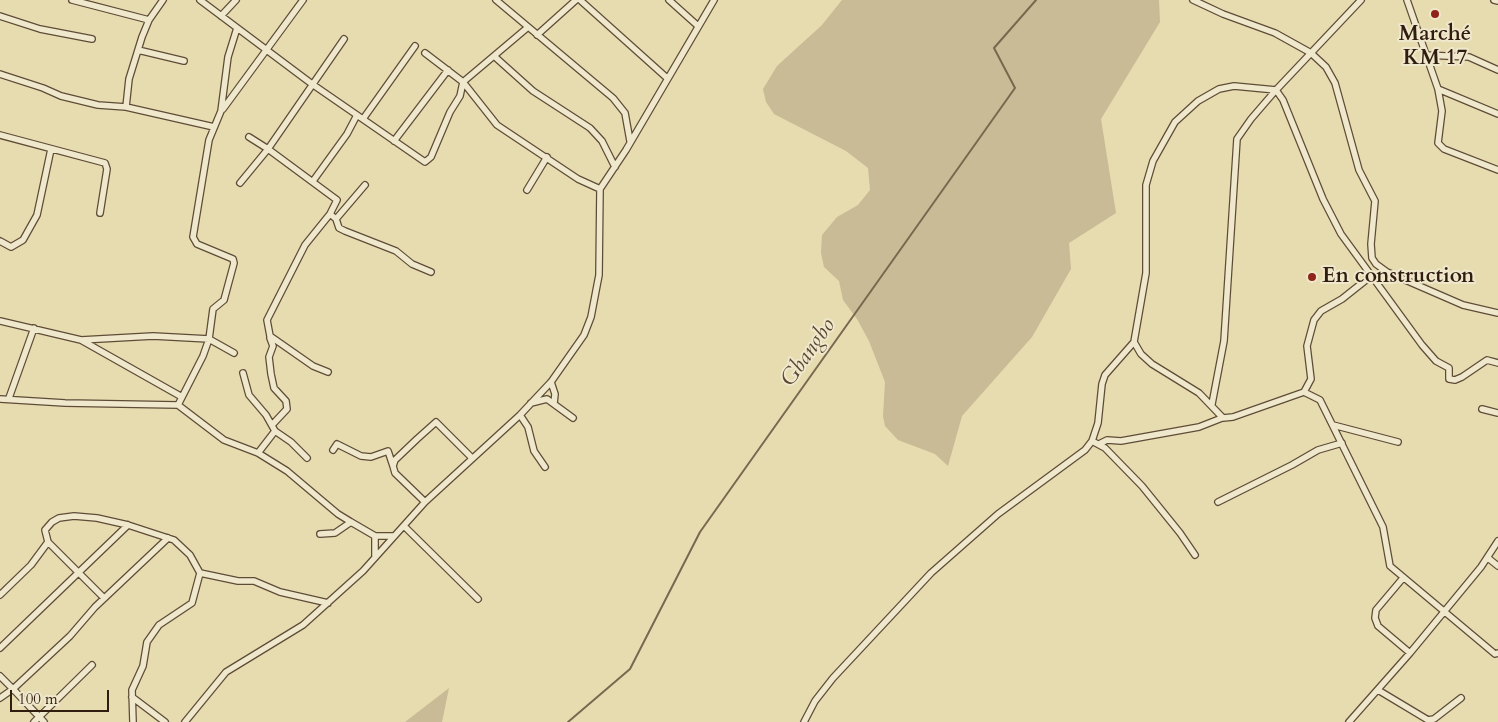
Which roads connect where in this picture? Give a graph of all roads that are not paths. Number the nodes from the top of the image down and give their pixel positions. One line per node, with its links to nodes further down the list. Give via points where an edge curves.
1 (72, 0): 18 (street)
2 (164, 0): 18 (street)
3 (200, 0): 17 (street)
4 (236, 0): 17 (street)
5 (303, 0): 27 (street)
6 (496, 0): 21 (street)
7 (576, 0): 22 (street)
8 (580, 0): 36 (street)
9 (669, 0): 19 (street)
10 (714, 0): 19 (street)
11 (1192, 0): 29 (street, via 1275,32)
12 (1361, 0): 29 (street)
13 (1407, 0): 30 (street)
14 (1494, 0): 15 (street)
15 (1498, 1)
16 (0, 16): 23 (street, via 40,29)
17 (221, 16): 20 (street)
18 (150, 20): 26 (street)
19 (698, 26): 36 (street)
20 (237, 28): 27 (street); 42 (street, via 228,58)
21 (527, 28): 22 (street); 31 (street)
22 (537, 35): 50 (street, via 613,98 625,113)
23 (92, 39)
24 (344, 39): 38 (street)
25 (415, 46): 45 (street)
26 (138, 50): 32 (street); 41 (street, via 127,90)
27 (266, 50): 38 (street); 42 (street)
28 (426, 53): 33 (street)
29 (1310, 53): 40 (street); 67 (street, via 1326,67 1335,83 1357,164 1372,193 1371,244 1376,264 1463,305)
30 (1425, 55): 34 (street, via 1469,57); 39 (street)
31 (494, 56): 37 (street); 54 (street, via 533,91 590,128 602,142)
32 (184, 61)
33 (448, 70): 37 (street); 49 (street)
34 (1498, 70)
35 (0, 74): 41 (street, via 61,96 98,105)
36 (667, 78): 50 (street)
37 (463, 82): 49 (street, via 460,96 428,161); 53 (street, via 497,124)
38 (312, 84): 44 (street); 52 (street)
39 (1438, 89): 43 (street); 55 (street, via 1442,111 1438,143 1444,149)
40 (1276, 90): 66 (street, via 1323,199 1341,234); 73 (street, via 1234,86 1219,89 1198,100 1163,139 1152,161 1146,185 1146,273); 85 (street, via 1237,139 1224,341)
41 (126, 107): 46 (street)
42 (221, 111): 46 (street)
43 (1498, 114)
44 (357, 115): 45 (street); 56 (street, via 348,134)
45 (363, 119): 49 (street)
46 (214, 127): 71 (street, via 193,238 197,244 233,259 234,263 224,300 213,309)
47 (0, 136): 51 (street)
48 (249, 137): 52 (street)
49 (394, 141)
50 (630, 141): 54 (street)
51 (52, 149): 61 (street, via 105,163 107,169); 64 (street, via 37,215 23,240 12,247)
52 (268, 149): 56 (street); 57 (street)
53 (547, 157): 59 (street, via 578,179); 60 (street)
54 (615, 167): 59 (street)
55 (1498, 170)
56 (313, 182): 62 (street, via 337,200)
57 (240, 183)
58 (365, 185): 63 (street)
59 (600, 189): 78 (street, via 599,275 591,318 584,335)
60 (527, 190)
61 (100, 213)
62 (330, 214): 63 (street); 70 (street, via 305,245 267,315)
63 (336, 219): 65 (street, via 345,231 396,251 412,264)
64 (0, 241)
65 (431, 272)
66 (1371, 276): 75 (street, via 1436,361 1449,368 1449,379 1462,378 1487,360); 79 (street, via 1314,320 1307,346 1311,379)
67 (1498, 313)
68 (0, 320): 69 (street)
69 (34, 328): 72 (street); 81 (street)
70 (270, 336): 76 (street, via 313,366); 93 (street, via 273,346 269,357 274,388 286,400 287,409)
71 (209, 339): 72 (street, via 153,336); 74 (street); 80 (street, via 196,373)
72 (82, 340): 80 (street)
73 (1134, 342): 85 (street, via 1152,364 1199,392); 94 (street, via 1102,384 1098,423)
74 (234, 353)
75 (1498, 363)
76 (328, 372)
77 (243, 373): 93 (street, via 249,395)
78 (551, 382): 83 (street); 84 (street)
79 (1304, 392): 91 (street); 92 (street, via 1320,400)
80 (182, 397): 86 (street)
81 (9, 398): 82 (street); 86 (street, via 65,404)
82 (0, 399)
83 (531, 403): 84 (street, via 546,399); 89 (street)
84 (554, 404): 90 (street)
85 (1212, 404): 91 (street)
86 (178, 405): 99 (street, via 224,440)
87 (1482, 409): 88 (street)
88 (1498, 413)
89 (520, 415): 101 (street); 103 (street, via 528,426 534,450)
90 (574, 418)
91 (1223, 418): 97 (street, via 1199,427)
92 (1333, 425): 95 (street); 96 (street)
93 (274, 428): 99 (street); 100 (street)
94 (1092, 441): 97 (street); 143 (street, via 998,514 937,568 833,678)
95 (1398, 442)
96 (1342, 443): 105 (street, via 1318,450); 121 (street, via 1383,527 1390,566)
97 (1098, 444): 115 (street, via 1160,507)
98 (333, 450): 102 (street, via 337,444 361,456 371,457 388,451)
99 (258, 453): 106 (street, via 287,471)
100 (307, 458)
101 (472, 458): 102 (street, via 436,422 395,460); 104 (street)
102 (393, 466): 104 (street, via 394,473)
103 (545, 468)
104 (425, 502): 108 (street)
105 (1218, 502)
106 (352, 522): 109 (street, via 335,534); 110 (street)
107 (128, 525): 112 (street); 114 (street, via 74,516 59,518 45,530); 119 (street)
108 (404, 526): 111 (street); 124 (street)
109 (320, 534)
110 (375, 536): 111 (street); 116 (street)
111 (394, 536): 116 (street)
112 (168, 538): 120 (street, via 182,546); 123 (street)
113 (1498, 541): 117 (street)
114 (48, 542): 119 (street); 122 (street, via 31,565)
115 (1195, 555)
116 (375, 557): 125 (street)
117 (1488, 558): 118 (street); 126 (street)
118 (1498, 566)
119 (78, 571): 123 (street); 127 (street)
120 (200, 573): 125 (street, via 254,581 280,592); 134 (street, via 192,603 152,632)
121 (1403, 578): 126 (street); 128 (street, via 1376,610 1375,618 1378,626)
122 (0, 595)
123 (104, 598): 132 (street, via 70,636)
124 (478, 599)
125 (328, 603): 142 (street, via 292,632 232,666)
126 (1445, 610): 128 (street); 129 (street)
127 (0, 648)
128 (1410, 653): 133 (street)
129 (1497, 655)
130 (92, 665): 137 (street)
131 (0, 676): 132 (street)
132 (13, 689): 135 (street); 137 (street)
133 (1378, 690): 136 (street, via 1428,720); 144 (street)
134 (132, 697): 140 (street); 141 (street)
135 (0, 698)
136 (1461, 698)
137 (39, 717): 138 (street); 139 (street)
138 (34, 722)
139 (44, 722)
140 (133, 722)
141 (165, 722)
142 (185, 722)
143 (804, 722)
144 (1350, 722)

